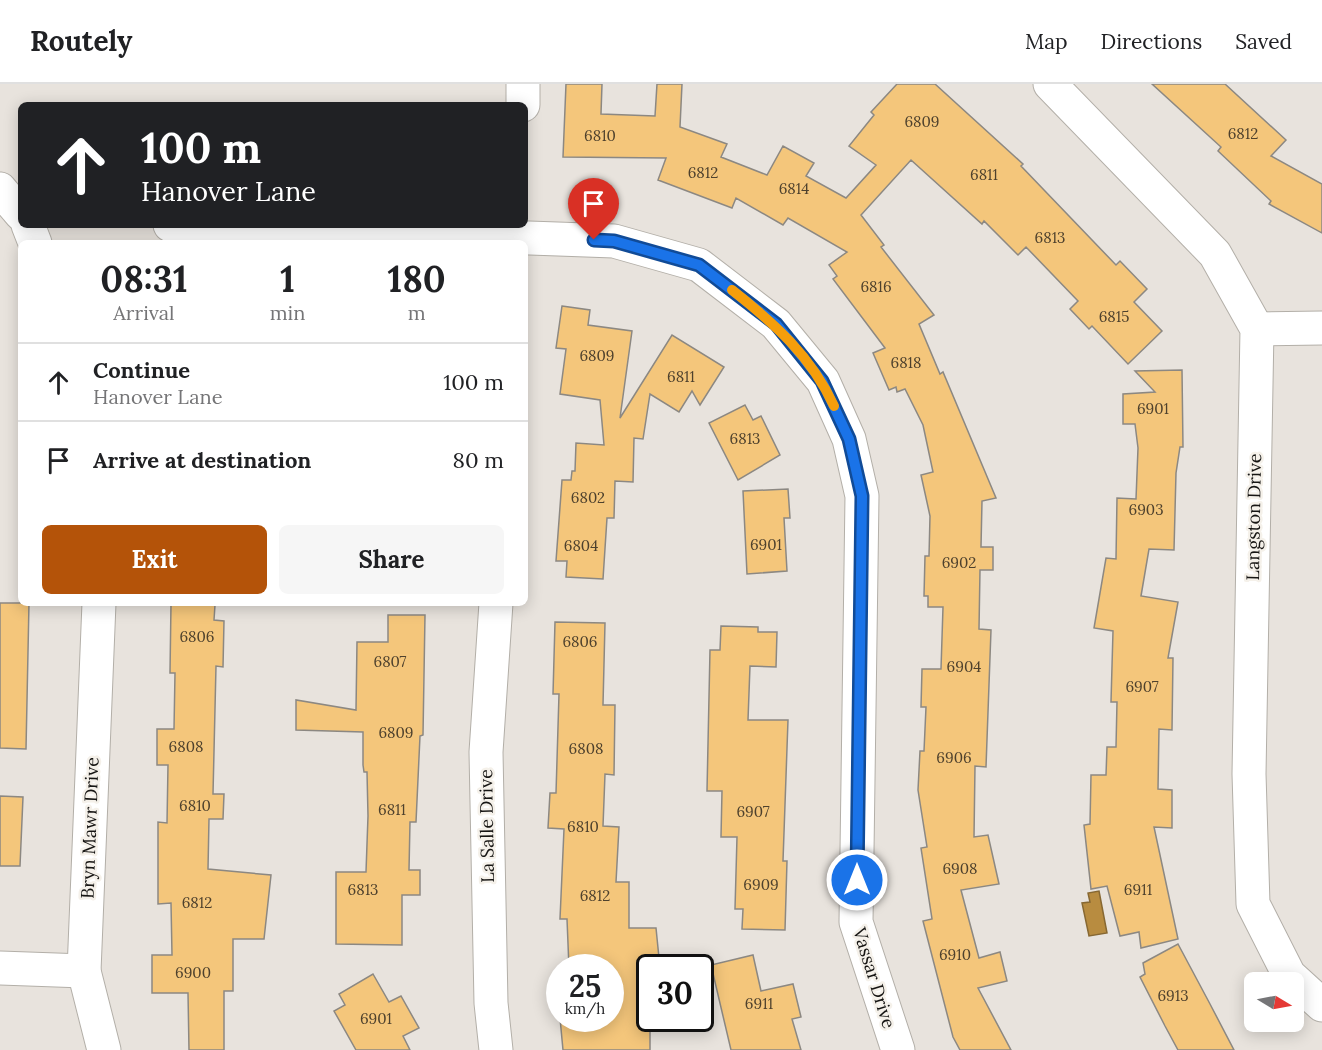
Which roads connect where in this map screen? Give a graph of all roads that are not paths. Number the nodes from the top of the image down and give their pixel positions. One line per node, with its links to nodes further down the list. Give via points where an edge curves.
1 (524, 84): 3 (street)
2 (1050, 84): 9 (street, via 1215,254)
3 (523, 102)
4 (0, 189): 5 (street)
5 (18, 210)
6 (275, 228): 7 (street, Vassar Drive)
7 (521, 235): 17 (street, Vassar Drive, via 614,241 699,265 776,324 822,381 849,439 862,496 856,922)
8 (1322, 328): 9 (street)
9 (1257, 329): 14 (street, Langston Drive, via 1249,774 1253,904 1290,975)
10 (99, 606): 13 (street, Bryn Mawr Drive)
11 (496, 606): 16 (street, La Salle Drive, via 486,752 491,1003)
12 (0, 968): 13 (street)
13 (84, 971): 15 (street, Bryn Mawr Drive)
14 (1322, 1005)
15 (104, 1050)
16 (496, 1050)
17 (898, 1050)

